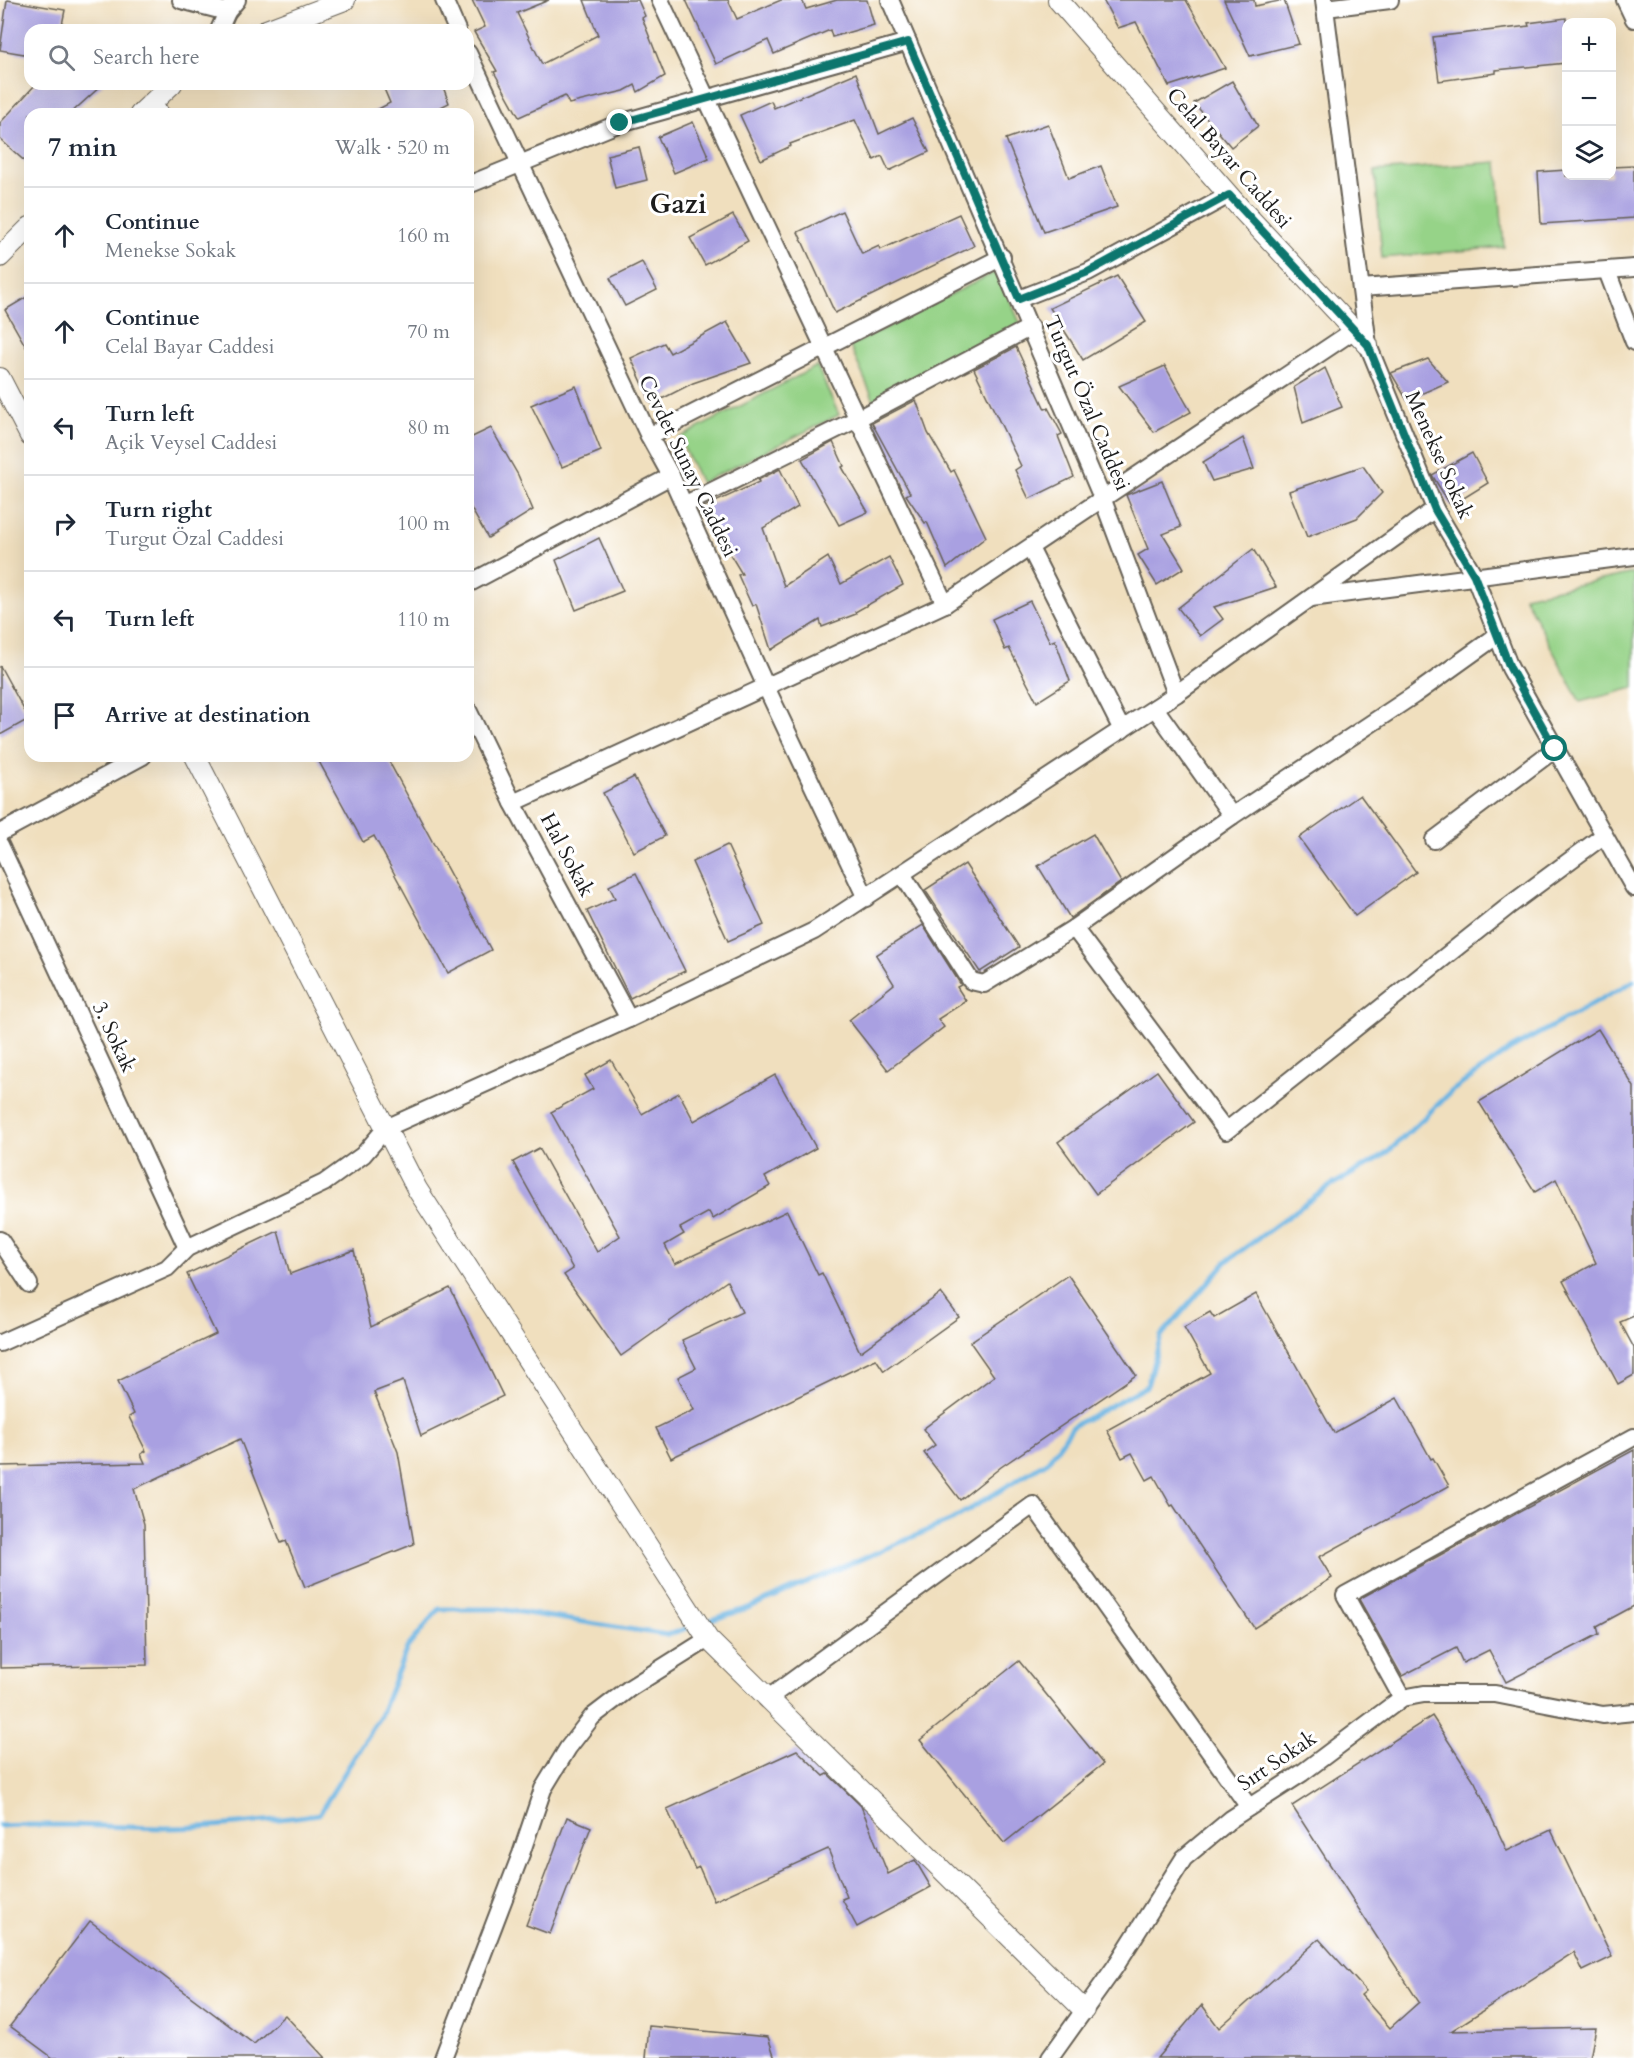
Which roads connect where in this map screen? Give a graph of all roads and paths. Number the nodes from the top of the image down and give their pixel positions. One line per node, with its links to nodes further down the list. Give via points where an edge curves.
1 (181, 0): 10 (street)
2 (345, 0): 13 (street)
3 (444, 0): 14 (street)
4 (660, 0): 18 (street)
5 (890, 0): 15 (street, Turgut Özal Caddesi)
6 (1058, 0): 22 (street, Celal Bayar Caddesi)
7 (1390, 0): 9 (street)
8 (1625, 0): 11 (street)
9 (1325, 4): 28 (street, Menekse Sokak)
10 (232, 6): 12 (street)
11 (1634, 19)
12 (222, 24)
13 (282, 24)
14 (454, 24)
15 (908, 42): 18 (street); 25 (street, Turgut Özal Caddesi)
16 (474, 66): 20 (street, Cevdet Sunay Caddesi)
17 (167, 90): 19 (street)
18 (704, 98): 20 (street, via 620,123); 34 (street)
19 (153, 108)
20 (519, 164): 21 (street); 38 (street, Cevdet Sunay Caddesi)
21 (474, 183)
22 (1229, 195): 29 (street, via 1088,272); 31 (street, Celal Bayar Caddesi)
23 (24, 233): 24 (street)
24 (0, 257)
25 (1002, 257): 29 (street, Turgut Özal Caddesi); 34 (street)
26 (1634, 268): 27 (street)
27 (1607, 271): 28 (street); 32 (street)
28 (1361, 288): 33 (street, Menekse Sokak)
29 (1019, 299): 30 (street, Turgut Özal Caddesi)
30 (1031, 327): 36 (street); 40 (street, Turgut Özal Caddesi)
31 (1353, 331): 33 (street, Celal Bayar Caddesi); 40 (street)
32 (1634, 342)
33 (1368, 345): 42 (street, Menekse Sokak)
34 (826, 348): 36 (street); 38 (street)
35 (0, 378): 37 (street)
36 (859, 418): 41 (street); 48 (street)
37 (24, 424)
38 (649, 436): 39 (street, Cevdet Sunay Caddesi)
39 (671, 476): 41 (street, Cevdet Sunay Caddesi); 46 (street)
40 (1103, 500): 43 (street); 51 (street, Turgut Özal Caddesi)
41 (684, 505): 50 (street, Cevdet Sunay Caddesi)
42 (1435, 510): 45 (street, Menekse Sokak); 47 (street)
43 (1030, 548): 48 (street); 54 (street)
44 (1634, 556): 45 (street)
45 (1474, 575): 47 (street); 49 (street, Menekse Sokak)
46 (474, 581)
47 (1307, 598): 51 (street)
48 (945, 604): 50 (street)
49 (1496, 637): 55 (street, Menekse Sokak); 59 (street)
50 (767, 688): 58 (street); 66 (street, Cevdet Sunay Caddesi)
51 (1176, 694): 52 (street)
52 (1155, 708): 54 (street); 59 (street)
53 (474, 722): 58 (street, Hal Sokak)
54 (1122, 729): 64 (street)
55 (1555, 749): 61 (street, Menekse Sokak); 62 (street)
56 (132, 762): 60 (street)
57 (198, 762): 69 (street)
58 (513, 802): 68 (street, Hal Sokak)
59 (1232, 816): 67 (street)
60 (0, 833)
61 (1603, 836): 65 (street, Menekse Sokak); 67 (street, via 1226,1131)
62 (1434, 840)
63 (0, 844): 71 (street, 3. Sokak)
64 (902, 874): 66 (street); 67 (street, via 971,981 984,984 995,979)
65 (1634, 888)
66 (866, 898): 68 (street, via 814,931)
67 (1074, 927)
68 (629, 1019): 69 (street)
69 (386, 1128): 71 (street, via 363,1155 324,1183); 75 (street, via 417,1189)
70 (0, 1240): 72 (street)
71 (188, 1248): 73 (street, via 167,1268)
72 (28, 1284)
73 (0, 1343)
74 (1634, 1437): 76 (street, via 1345,1595)
75 (708, 1639): 77 (street); 81 (street, via 592,1717 568,1748 543,1789)
76 (1402, 1698): 78 (street, Sırt Sokak, via 1424,1694 1495,1694 1603,1715); 79 (street, Sırt Sokak)
77 (767, 1700): 79 (street, via 1033,1505); 80 (street)
78 (1634, 1712)
79 (1249, 1808): 80 (street, Sırt Sokak, via 1184,1858)
80 (1084, 2010): 82 (street, Sırt Sokak)
81 (443, 2058)
82 (1050, 2058)

